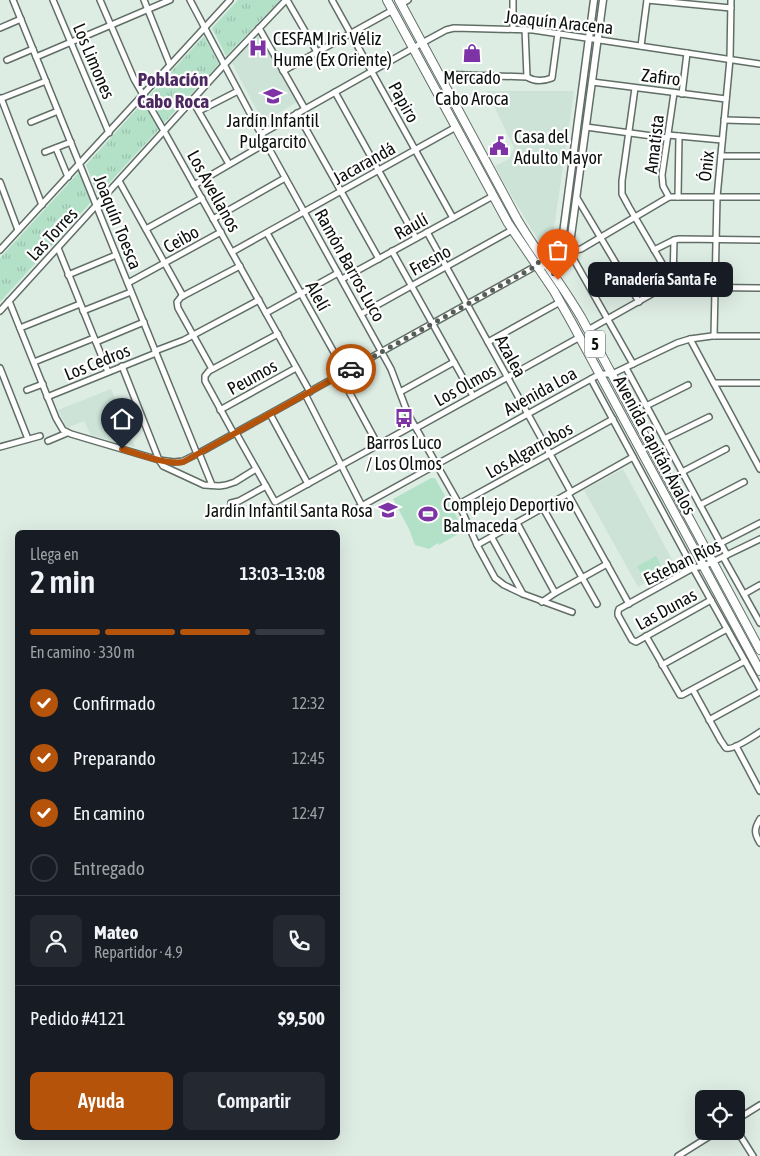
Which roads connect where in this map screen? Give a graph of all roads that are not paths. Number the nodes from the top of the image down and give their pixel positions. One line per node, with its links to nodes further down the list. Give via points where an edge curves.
1 (13, 0): 21 (street, Joaquín Toesca)
2 (53, 0): 32 (street, Los Limones)
3 (100, 0): 22 (street, Los Avellanos)
4 (144, 0): 19 (street)
5 (170, 0): 19 (street)
6 (190, 0): 24 (street, Ramón Barros Luco)
7 (230, 0): 24 (street, Las Torres)
8 (287, 0): 25 (street, Las Torres); 37 (street)
9 (332, 0): 29 (street, Papiro)
10 (388, 0): 20 (highway, Avenida Capitán Ávalos / 5)
11 (513, 0): 26 (street)
12 (594, 0): 30 (main road)
13 (603, 0): 31 (main road)
14 (647, 0): 17 (street); 34 (street)
15 (731, 0): 18 (street, Ónix)
16 (403, 1): 33 (highway, Avenida Capitán Ávalos / 5)
17 (690, 2): 18 (street)
18 (731, 8): 40 (street, Ónix)
19 (148, 9): 22 (street); 43 (street)
20 (393, 10): 29 (street); 35 (highway, Avenida Capitán Ávalos / 5)
21 (21, 19): 23 (street); 36 (street, Joaquín Toesca)
22 (110, 25): 32 (street); 55 (street, Los Avellanos)
23 (0, 28)
24 (204, 28): 43 (street, Las Torres); 44 (street, Ramón Barros Luco)
25 (259, 28): 44 (street, Las Torres); 45 (street)
26 (513, 29): 27 (street, Joaquín Aracena); 33 (street, Joaquín Aracena, via 454,28)
27 (525, 29): 28 (street, Joaquín Aracena); 48 (street)
28 (558, 33): 30 (street, Joaquín Aracena); 48 (street, via 552,78 531,80)
29 (350, 34): 37 (street); 46 (street, Papiro)
30 (589, 38): 31 (street, Joaquín Aracena); 116 (main road)
31 (598, 39): 34 (street, Joaquín Aracena); 50 (main road)
32 (71, 42): 39 (street); 70 (street, Los Limones)
33 (422, 43): 35 (street, Joaquín Aracena); 47 (highway, Avenida Capitán Ávalos / 5)
34 (641, 46): 38 (street, Joaquín Aracena)
35 (413, 48): 46 (street, Joaquín Aracena); 67 (highway, Avenida Capitán Ávalos / 5)
36 (33, 50): 39 (street, Joaquín Toesca); 41 (street)
37 (317, 52): 45 (street)
38 (687, 53): 40 (street, Joaquín Aracena); 56 (street, Amatista)
39 (36, 57): 49 (street, Joaquín Toesca)
40 (730, 59): 42 (street, Joaquín Aracena); 58 (street, Ónix)
41 (7, 60)
42 (760, 64)
43 (170, 65): 55 (street, Las Torres)
44 (224, 65): 52 (street, Ramón Barros Luco); 59 (street, Las Torres)
45 (284, 71): 60 (street)
46 (371, 72): 53 (street, Joaquín Aracena); 79 (street, Papiro)
47 (439, 74): 48 (street); 124 (highway, Avenida Capitán Ávalos / 5, via 517,219)
48 (527, 77)
49 (46, 81): 57 (street); 61 (street, Joaquín Toesca)
50 (592, 82): 51 (street, Zafiro); 68 (main road)
51 (635, 88): 54 (street, Zafiro); 71 (street)
52 (238, 91): 62 (street); 72 (street, Ramón Barros Luco)
53 (335, 92): 60 (street, Joaquín Aracena); 85 (street)
54 (674, 93): 56 (street, Zafiro); 73 (street, Amatista)
55 (143, 94): 69 (street, Los Avellanos); 70 (street, Las Torres)
56 (682, 94): 58 (street, Zafiro)
57 (1, 98): 99 (street)
58 (726, 99): 64 (street, Ónix)
59 (192, 100): 62 (street); 69 (street, Las Torres)
60 (305, 109): 63 (street, Joaquín Aracena)
61 (58, 111): 66 (street); 76 (street, Joaquín Toesca)
62 (199, 112): 84 (street)
63 (297, 113): 72 (street, Joaquín Aracena); 91 (street)
64 (724, 120): 65 (street); 75 (street, Ónix)
65 (760, 121)
66 (31, 122)
67 (456, 127): 79 (street, Jacarandá); 92 (highway, Avenida Capitán Ávalos / 5)
68 (586, 127): 71 (street); 98 (main road)
69 (164, 131): 88 (street, Las Torres); 90 (street, Los Avellanos)
70 (108, 132): 83 (street, Las Torres)
71 (629, 133): 73 (street); 102 (street, via 622,191)
72 (260, 134): 77 (street, Ramón Barros Luco)
73 (668, 136): 74 (street); 93 (street, Amatista, via 662,179)
74 (679, 136): 75 (street); 94 (street, Amatista)
75 (722, 140): 81 (street, Ónix)
76 (71, 142): 78 (street); 83 (street, Joaquín Toesca)
77 (266, 143): 84 (street); 87 (street, Ramón Barros Luco)
78 (56, 148): 80 (street); 86 (street)
79 (415, 150): 85 (street, Jacarandá); 103 (street, Papiro)
80 (45, 152)
81 (721, 156): 82 (street); 95 (street, Ónix)
82 (760, 156)
83 (80, 164): 86 (street, Las Torres); 100 (street, Joaquín Toesca)
84 (229, 164): 90 (street)
85 (379, 170): 91 (street, Jacarandá); 112 (street)
86 (68, 177): 99 (street, Las Torres)
87 (285, 178): 101 (street, Ramón Barros Luco); 104 (street, Ceibo)
88 (119, 181): 100 (street, Las Torres); 106 (street)
89 (0, 182): 105 (street)
90 (194, 184): 97 (street, Los Avellanos)
91 (341, 191): 101 (street, Jacarandá); 125 (street)
92 (493, 196): 103 (street, Raulí); 107 (highway, Avenida Capitán Ávalos / 5)
93 (669, 197): 94 (street); 102 (street)
94 (678, 197): 95 (street)
95 (717, 197): 96 (street); 113 (street, Ónix)
96 (760, 197)
97 (202, 198): 104 (street, Los Avellanos); 106 (street)
98 (576, 198): 111 (street); 119 (main road)
99 (42, 205): 105 (street, Las Torres)
100 (96, 206): 117 (street, Las Torres); 123 (street, Joaquín Toesca)
101 (304, 212): 110 (street, Jacarandá); 131 (street, Ramón Barros Luco)
102 (634, 217): 111 (street); 120 (street)
103 (453, 218): 109 (street, Raulí)
104 (213, 219): 108 (street, Los Avellanos)
105 (18, 230): 118 (street, Las Torres)
106 (146, 230): 126 (street)
107 (512, 230): 128 (highway, Avenida Capitán Ávalos / 5); 130 (street, Fresno)
108 (221, 232): 121 (street, Los Avellanos); 126 (street, Ceibo)
109 (427, 232): 112 (street, Raulí); 130 (street, Azalea)
110 (267, 233): 121 (street, Jacarandá); 140 (street, Alelí)
111 (600, 237): 119 (street, via 581,249); 145 (street)
112 (416, 238): 122 (street, Raulí)
113 (716, 239): 114 (street); 115 (street); 137 (street, Ónix)
114 (674, 240): 120 (street); 135 (street)
115 (760, 240)
116 (561, 244): 119 (street); 124 (main road)
117 (58, 248): 132 (street); 143 (street, Las Torres)
118 (0, 250)
119 (570, 250): 129 (main road); 152 (street)
120 (654, 250): 135 (street)
121 (232, 252): 127 (street, Los Avellanos)
122 (392, 252): 125 (street, Raulí); 136 (street)
123 (116, 255): 132 (street); 134 (street, Joaquín Toesca)
124 (542, 257): 128 (main road); 129 (highway, Avenida Capitán Ávalos / 5)
125 (379, 259): 133 (street, Raulí)
126 (165, 263): 134 (street, Ceibo); 141 (street)
127 (240, 266): 141 (street); 142 (street, Los Avellanos)
128 (536, 266): 129 (main road); 144 (highway, Avenida Capitán Ávalos / 5); 147 (street)
129 (548, 266): 156 (highway, Avenida Capitán Ávalos / 5)
130 (446, 267): 136 (street, Fresno); 147 (street, Azalea)
131 (338, 273): 133 (street, Ramón Barros Luco); 140 (street)
132 (68, 274): 146 (street)
133 (342, 280): 151 (street, Ramón Barros Luco)
134 (128, 283): 139 (street, Joaquín Toesca)
135 (673, 284): 137 (street); 145 (street)
136 (412, 286): 151 (street, Fresno); 154 (street)
137 (715, 287): 138 (street); 159 (street, Ónix)
138 (760, 288)
139 (132, 292): 149 (street); 153 (street, Joaquín Toesca)
140 (301, 294): 150 (street); 176 (street, Alelí)
141 (184, 296): 158 (street, via 177,302 178,308)
142 (259, 300): 150 (street, Los Avellanos); 158 (street, Los Cedros)
143 (9, 301): 148 (street, Las Torres); 155 (street)
144 (560, 302): 161 (highway, Avenida Capitán Ávalos / 5); 164 (street)
145 (639, 302): 152 (street)
146 (80, 304): 149 (street); 155 (street)
147 (467, 305): 154 (street); 164 (street, Azalea)
148 (0, 311)
149 (83, 311): 163 (street)
150 (266, 313): 157 (street, Los Avellanos)
151 (361, 314): 166 (street, Ramón Barros Luco)
152 (608, 320): 156 (street); 169 (street)
153 (144, 322): 163 (street); 165 (street, Joaquín Toesca)
154 (433, 323): 166 (street); 168 (street)
155 (20, 328): 167 (street)
156 (588, 330): 178 (highway, Avenida Capitán Ávalos / 5)
157 (278, 334): 172 (street, Los Avellanos); 174 (street)
158 (193, 335): 165 (street, Los Cedros); 174 (street)
159 (714, 336): 160 (street, Avenida Loa); 162 (street, Avenida Loa)
160 (760, 336)
161 (580, 337): 177 (highway, Avenida Capitán Ávalos / 5); 179 (street, Los Olmos)
162 (690, 339): 169 (street, Avenida Loa); 181 (street)
163 (95, 340): 167 (street); 175 (street)
164 (488, 342): 179 (street, Azalea)
165 (156, 352): 170 (street, Los Cedros); 206 (street, Joaquín Toesca)
166 (382, 352): 176 (street); 186 (street, Ramón Barros Luco)
167 (34, 362): 183 (street)
168 (454, 362): 186 (street); 188 (street)
169 (633, 364): 173 (street, Avenida Loa)
170 (122, 366): 175 (street, Los Cedros); 209 (street)
171 (0, 368): 200 (street)
172 (296, 368): 187 (street, Los Avellanos); 191 (street, Peumos)
173 (626, 368): 178 (street, Avenida Loa); 190 (street, Avenida Capitán Ávalos)
174 (212, 370): 191 (street, via 205,376 205,382)
175 (108, 372): 189 (street, Los Cedros)
176 (342, 374): 187 (street); 204 (street, Alelí)
177 (600, 374): 178 (street, Avenida Loa); 180 (street, Avenida Loa); 235 (highway, Avenida Capitán Ávalos / 5)
178 (612, 374): 233 (highway, Avenida Capitán Ávalos / 5)
179 (507, 377): 188 (street, Los Olmos); 193 (street, Azalea)
180 (591, 379): 193 (street, Avenida Loa); 195 (street, Avenida Capitán Ávalos)
181 (714, 383): 182 (street); 213 (street)
182 (760, 383)
183 (42, 384): 185 (street); 189 (street)
184 (688, 385): 190 (street)
185 (27, 390)
186 (400, 392): 196 (street, Ramón Barros Luco)
187 (307, 393): 192 (street); 211 (street, Los Avellanos)
188 (473, 396): 196 (street, Los Olmos)
189 (48, 397): 197 (street, via 58,423)
190 (646, 406): 201 (street, Avenida Capitán Ávalos)
191 (220, 410): 198 (street)
192 (270, 414): 198 (street); 216 (street)
193 (528, 414): 207 (street, Azalea); 210 (street, Avenida Loa)
194 (708, 417): 201 (street)
195 (613, 419): 207 (street, Los Algarrobos); 208 (street, Avenida Capitán Ávalos)
196 (415, 426): 204 (street, Los Olmos); 210 (street, Ramón Barros Luco)
197 (65, 431): 202 (street); 209 (street)
198 (235, 433): 206 (street); 212 (street)
199 (40, 436): 200 (street)
200 (28, 439): 203 (street)
201 (664, 439): 214 (street, Avenida Capitán Ávalos)
202 (48, 441)
203 (0, 445)
204 (378, 445): 211 (street, Los Olmos)
205 (726, 449): 214 (street)
206 (198, 454): 209 (street, via 180,462); 217 (street, Joaquín Toesca)
207 (550, 454): 219 (street, Azalea); 221 (street, Los Algarrobos)
208 (633, 457): 219 (street); 236 (street, Avenida Capitán Ávalos)
209 (159, 460): 217 (street, via 163,466 204,485)
210 (436, 464): 221 (street, Ramón Barros Luco); 223 (street, Avenida Loa)
211 (341, 466): 216 (street, Los Olmos); 223 (street, Los Avellanos)
212 (256, 469): 217 (street, via 235,482); 218 (street)
213 (760, 469)
214 (682, 472): 222 (street, Avenida Capitán Ávalos)
215 (744, 482): 222 (street)
216 (308, 484): 218 (street, Los Olmos, via 275,502)
217 (212, 485)
218 (266, 486): 220 (street)
219 (569, 493): 224 (street); 234 (street, Azalea)
220 (231, 504)
221 (458, 504): 231 (street, Ramón Barros Luco)
222 (700, 505): 230 (street, Avenida Capitán Ávalos)
223 (362, 506): 225 (street, Avenida Loa)
224 (543, 508): 226 (street); 237 (street)
225 (347, 514)
226 (517, 523): 228 (street); 239 (street)
227 (760, 523): 230 (street, Esteban Ríos)
228 (492, 538): 231 (street); 240 (street)
229 (760, 539): 232 (street, Esteban Ríos)
230 (721, 543): 232 (street, Avenida Capitán Ávalos)
231 (477, 545): 240 (street, Ramón Barros Luco, via 495,578)
232 (725, 556): 233 (street, Esteban Ríos); 241 (street, Avenida Capitán Ávalos)
233 (713, 562): 235 (street, Esteban Ríos); 251 (highway, Avenida Capitán Ávalos / 5)
234 (607, 564): 237 (street); 245 (street, Azalea)
235 (704, 566): 236 (street, Esteban Ríos); 254 (highway, Avenida Capitán Ávalos / 5)
236 (693, 568): 242 (street, Avenida Capitán Ávalos); 245 (street, Esteban Ríos)
237 (582, 578): 239 (street); 244 (street)
238 (760, 585): 241 (street)
239 (555, 593): 243 (street)
240 (523, 594): 243 (street, Ramón Barros Luco)
241 (744, 594): 247 (street, Avenida Capitán Ávalos)
242 (711, 600): 248 (street, Avenida Capitán Ávalos); 249 (street, Las Dunas)
243 (542, 602): 246 (street, Ramón Barros Luco)
244 (597, 604)
245 (629, 604): 250 (street, Esteban Ríos, via 620,609 618,615)
246 (572, 612)
247 (760, 623)
248 (727, 629): 252 (street, Avenida Capitán Ávalos); 253 (street)
249 (646, 636): 250 (street, Las Dunas); 253 (street)
250 (634, 641)
251 (760, 650)
252 (745, 661): 255 (street, Avenida Capitán Ávalos); 256 (street)
253 (662, 665): 256 (street, via 680,695)
254 (760, 671)
255 (760, 688)
256 (693, 690): 258 (street)
257 (760, 692): 258 (street)
258 (709, 720): 260 (street, via 726,747)
259 (760, 732): 260 (street)
260 (736, 746): 262 (street)
261 (760, 774): 262 (street)
262 (753, 778): 263 (street)
263 (760, 791)
264 (760, 819): 265 (street, via 755,836)
265 (760, 843)
266 (760, 1105): 267 (street)
267 (745, 1114)
268 (704, 1140): 270 (street)
269 (743, 1140): 273 (street)
270 (689, 1149): 271 (street); 272 (street)
271 (678, 1156)
272 (694, 1156)
273 (753, 1156)

